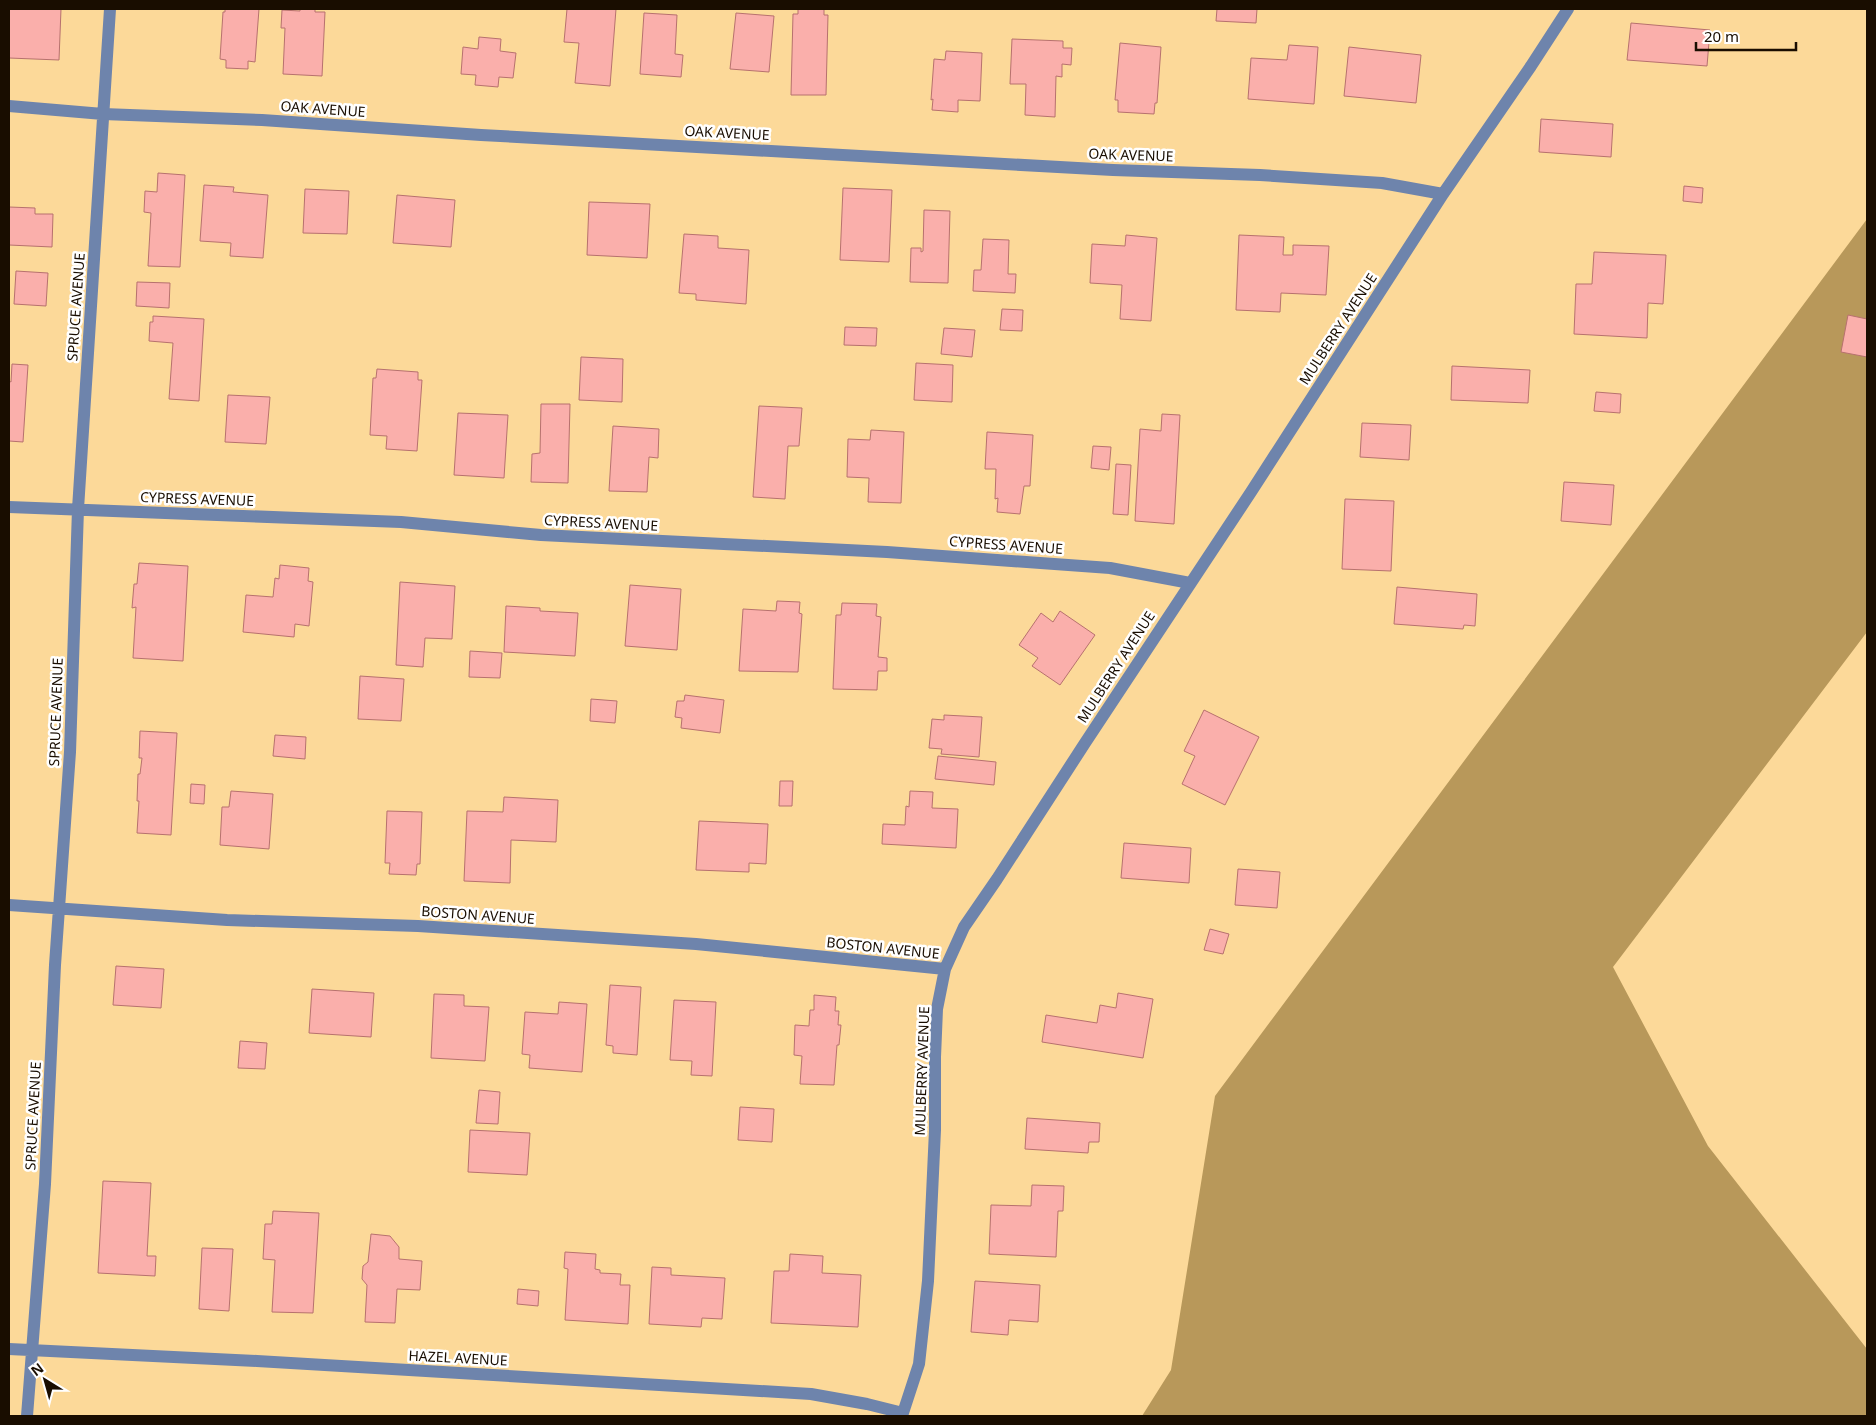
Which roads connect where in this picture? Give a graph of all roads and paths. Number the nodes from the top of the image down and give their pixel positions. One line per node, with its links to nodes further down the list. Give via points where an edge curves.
1 (110, 9): 4 (street, SPRUCE AVENUE)
2 (1568, 9): 5 (street, MULBERRY AVENUE)
3 (9, 106): 4 (street, OAK AVENUE)
4 (103, 114): 5 (street, OAK AVENUE, via 262,120 1113,170 1260,174 1382,183); 7 (street, SPRUCE AVENUE)
5 (1443, 194): 8 (street, MULBERRY AVENUE)
6 (9, 507): 7 (street, CYPRESS AVENUE)
7 (78, 509): 8 (street, CYPRESS AVENUE, via 401,522 540,536 886,552 1110,568); 10 (street, SPRUCE AVENUE, via 70,752)
8 (1190, 583): 11 (street, MULBERRY AVENUE, via 964,927)
9 (9, 906): 10 (street, BOSTON AVENUE)
10 (59, 908): 11 (street, BOSTON AVENUE, via 227,920 418,926 696,944); 13 (street, SPRUCE AVENUE, via 45,1184)
11 (945, 969): 14 (street, MULBERRY AVENUE, via 937,1009 928,1281 919,1364)
12 (9, 1350): 13 (street, HAZEL AVENUE)
13 (32, 1351): 14 (street, HAZEL AVENUE, via 257,1360 811,1394 867,1404); 15 (street, SPRUCE AVENUE)
14 (902, 1415)
15 (26, 1416)

